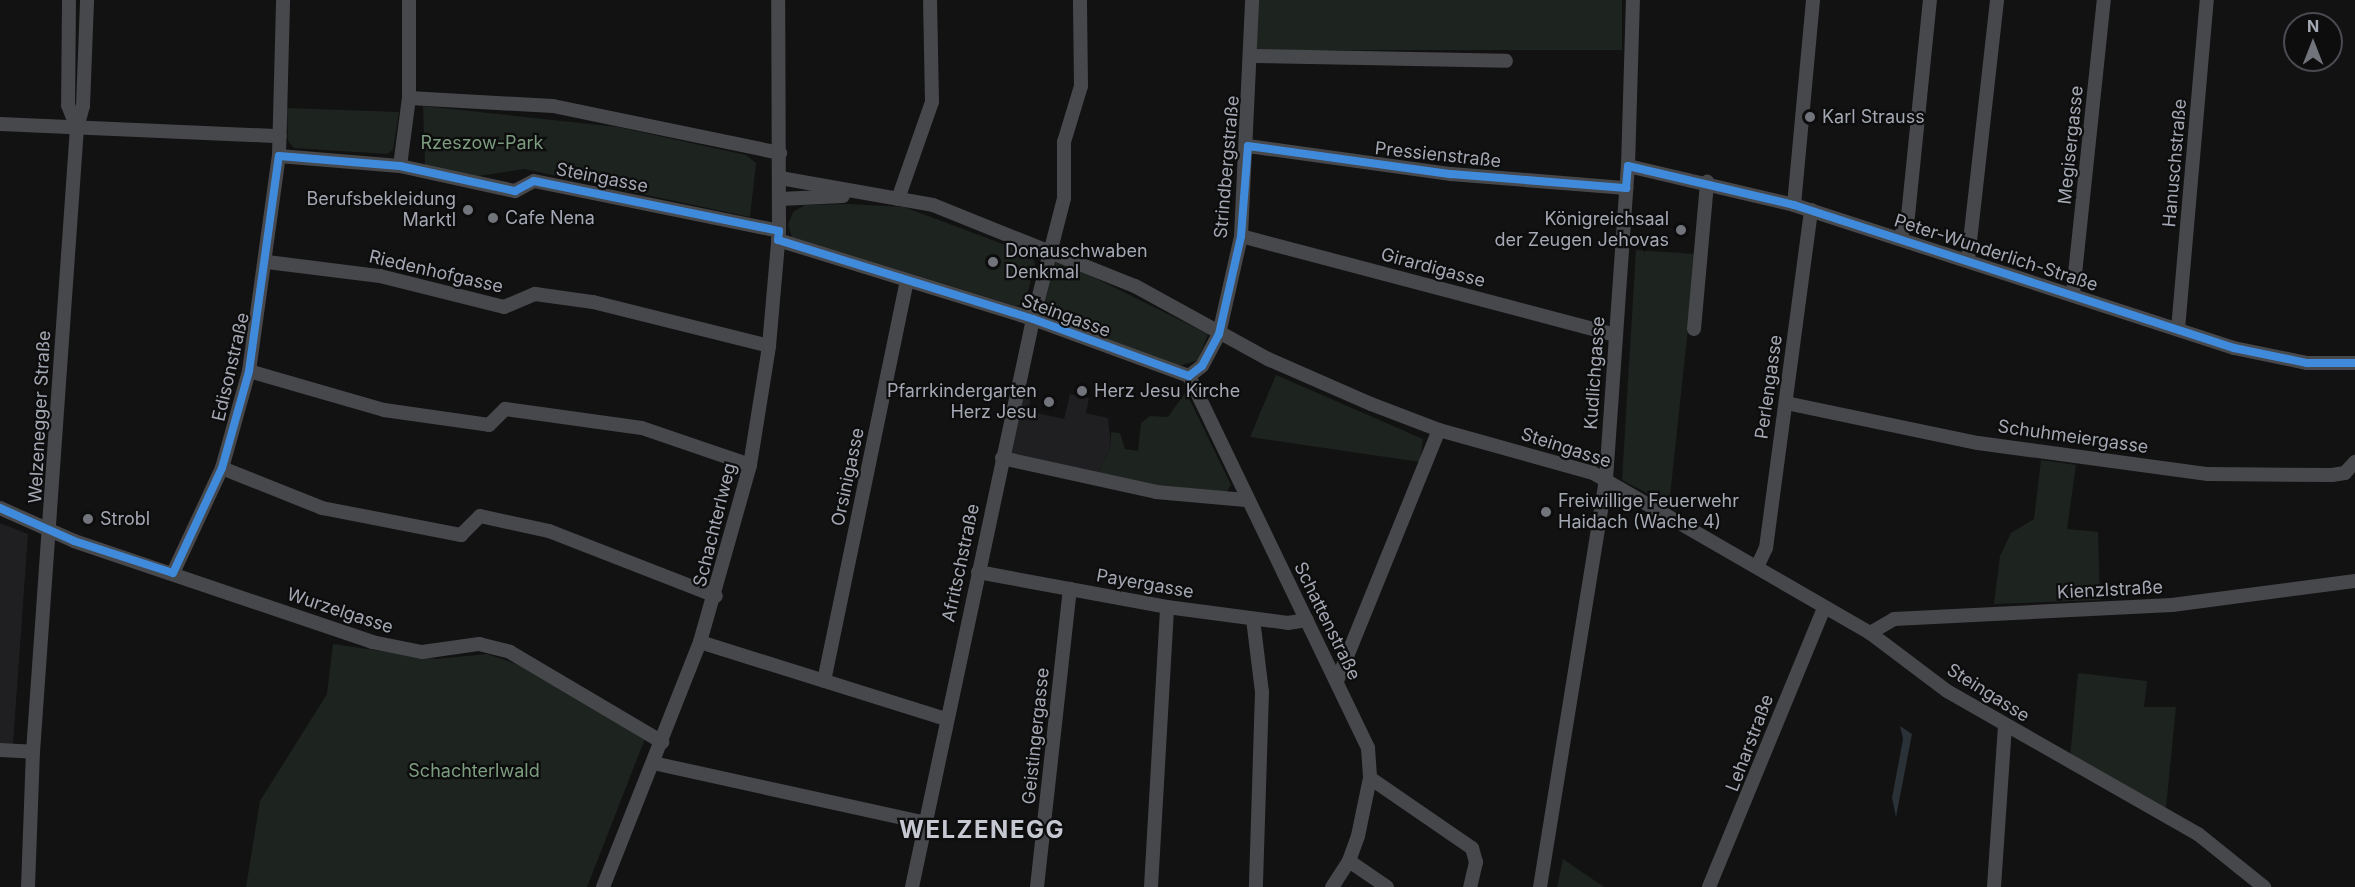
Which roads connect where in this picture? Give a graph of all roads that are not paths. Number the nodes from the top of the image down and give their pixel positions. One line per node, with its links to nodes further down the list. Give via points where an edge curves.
1 (69, 0): 19 (street, Welzenegger Straße, via 68,105)
2 (87, 0): 19 (street, Welzenegger Straße, via 83,105)
3 (283, 0): 20 (street, Edisonstraße)
4 (409, 0): 17 (street)
5 (778, 0): 22 (street, Schachterlweg)
6 (930, 0): 31 (street, via 932,102)
7 (1080, 0): 37 (street, Afritschstraße, via 1081,87 1064,142 1064,198)
8 (1251, 0): 15 (street, Strindbergstraße)
9 (1632, 0): 25 (street, Kudlichgasse)
10 (1813, 0): 32 (street)
11 (1930, 0): 36 (street, via 1908,216)
12 (1997, 0): 38 (street)
13 (2104, 0): 41 (street, Megisergasse)
14 (2207, 0): 44 (street, Hanuschstraße)
15 (1253, 56): 16 (street); 21 (street, Strindbergstraße)
16 (1506, 61)
17 (409, 98): 22 (street, via 553,106); 24 (street)
18 (0, 124): 19 (street)
19 (77, 128): 20 (street); 60 (street, Welzenegger Straße)
20 (280, 136): 23 (street, Edisonstraße)
21 (1248, 146): 28 (street, Pressienstraße, via 1431,172); 35 (street, Strindbergstraße)
22 (780, 153): 26 (street, Schachterlweg)
23 (279, 156): 24 (street, Steingasse); 39 (street, Edisonstraße)
24 (400, 166): 34 (street, Steingasse, via 515,191 534,181)
25 (1628, 166): 27 (street, Peter-Wunderlich-Straße); 28 (street, Kudlichgasse)
26 (780, 178): 29 (street, Steingasse); 30 (street, Schachterlweg)
27 (1707, 182): 32 (street, Peter-Wunderlich-Straße); 43 (street)
28 (1626, 188): 46 (street, Kudlichgasse)
29 (863, 195): 30 (street, Steingasse); 31 (street, Steingasse)
30 (780, 199): 34 (street, Schachterlweg)
31 (898, 199): 37 (street, Steingasse, via 933,205)
32 (1794, 205): 33 (street, Peter-Wunderlich-Straße)
33 (1811, 210): 36 (street, Peter-Wunderlich-Straße); 51 (street, Perlengasse)
34 (778, 235): 40 (street, Steingasse); 47 (street, Schachterlweg)
35 (1241, 236): 45 (street, Strindbergstraße); 46 (street, Girardigasse)
36 (1900, 238): 38 (street, Peter-Wunderlich-Straße)
37 (1051, 249): 42 (street, Afritschstraße); 45 (street, Steingasse, via 1135,286)
38 (1968, 259): 41 (street, Peter-Wunderlich-Straße)
39 (267, 262): 47 (street, Riedenhofgasse, via 380,276 504,307 535,294 593,302); 49 (street, Edisonstraße)
40 (908, 280): 42 (street, Steingasse); 73 (street, Orsinigasse)
41 (2073, 293): 44 (street, Peter-Wunderlich-Straße)
42 (1032, 319): 50 (street, Steingasse); 53 (street, Afritschstraße)
43 (1694, 328)
44 (2178, 329): 48 (street, Peter-Wunderlich-Straße, via 2307,363)
45 (1219, 334): 50 (street, Strindbergstraße, via 1202,366); 52 (street, Steingasse)
46 (1616, 335): 57 (street, Kudlichgasse)
47 (769, 346): 55 (street, Schachterlweg)
48 (2355, 363)
49 (249, 371): 55 (street, via 396,411 489,425 506,409 642,428); 56 (street, Edisonstraße)
50 (1189, 376): 58 (street, Schattenstraße)
51 (1786, 403): 54 (street, Schuhmeiergasse, via 1978,443 2208,474 2332,475 2345,472); 61 (street, Perlengasse, via 1766,548)
52 (1439, 430): 57 (street, Steingasse); 74 (street)
53 (1002, 458): 58 (street, via 1156,492); 62 (street, Afritschstraße)
54 (2355, 462)
55 (750, 465): 66 (street, Schachterlweg)
56 (222, 468): 63 (street, Edisonstraße); 66 (street, via 322,508 461,534 480,516 549,531)
57 (1606, 478): 61 (street, Steingasse); 93 (street, Kudlichgasse)
58 (1246, 500): 70 (street, Schattenstraße)
59 (0, 507): 60 (street, Wurzelgasse)
60 (51, 528): 63 (street, Wurzelgasse); 79 (street, Welzenegger Straße)
61 (1757, 567): 68 (street, Steingasse)
62 (978, 572): 65 (street, Payergasse); 75 (street, Afritschstraße)
63 (173, 573): 77 (street, Wurzelgasse, via 372,642 422,652 479,644 510,652)
64 (2355, 581): 71 (street, Kienzlstraße, via 2172,604 1894,619)
65 (1070, 589): 67 (street, Payergasse); 87 (street, Geistingergasse)
66 (716, 596): 72 (street, Schachterlweg)
67 (1167, 607): 69 (street, Payergasse); 88 (street)
68 (1823, 611): 71 (street, Steingasse); 94 (street, Leharstraße)
69 (1253, 619): 70 (street, Payergasse); 89 (street, via 1262,692)
70 (1307, 620): 74 (street, Schattenstraße)
71 (1870, 633): 76 (street, Steingasse, via 1947,691)
72 (700, 642): 73 (street); 77 (street, Schachterlweg)
73 (824, 681): 75 (street)
74 (1337, 681): 81 (street, Schattenstraße, via 1368,748)
75 (946, 719): 82 (street, Afritschstraße)
76 (2006, 725): 95 (street); 96 (street, Steingasse, via 2198,834)
77 (662, 742): 80 (street, Schachterlweg)
78 (0, 750): 79 (street)
79 (33, 752): 84 (street, Welzenegger Straße)
80 (653, 763): 82 (street); 85 (street, Schachterlweg)
81 (1370, 778): 83 (street, Schattenstraße); 92 (street, via 1472,848 1476,862)
82 (925, 823): 86 (street, Afritschstraße)
83 (1349, 861): 90 (street, Schattenstraße); 91 (street)
84 (28, 887)
85 (603, 887)
86 (912, 887)
87 (1037, 887)
88 (1151, 887)
89 (1256, 887)
90 (1332, 887)
91 (1387, 887)
92 (1470, 887)
93 (1540, 887)
94 (1709, 887)
95 (1994, 887)
96 (2264, 887)

